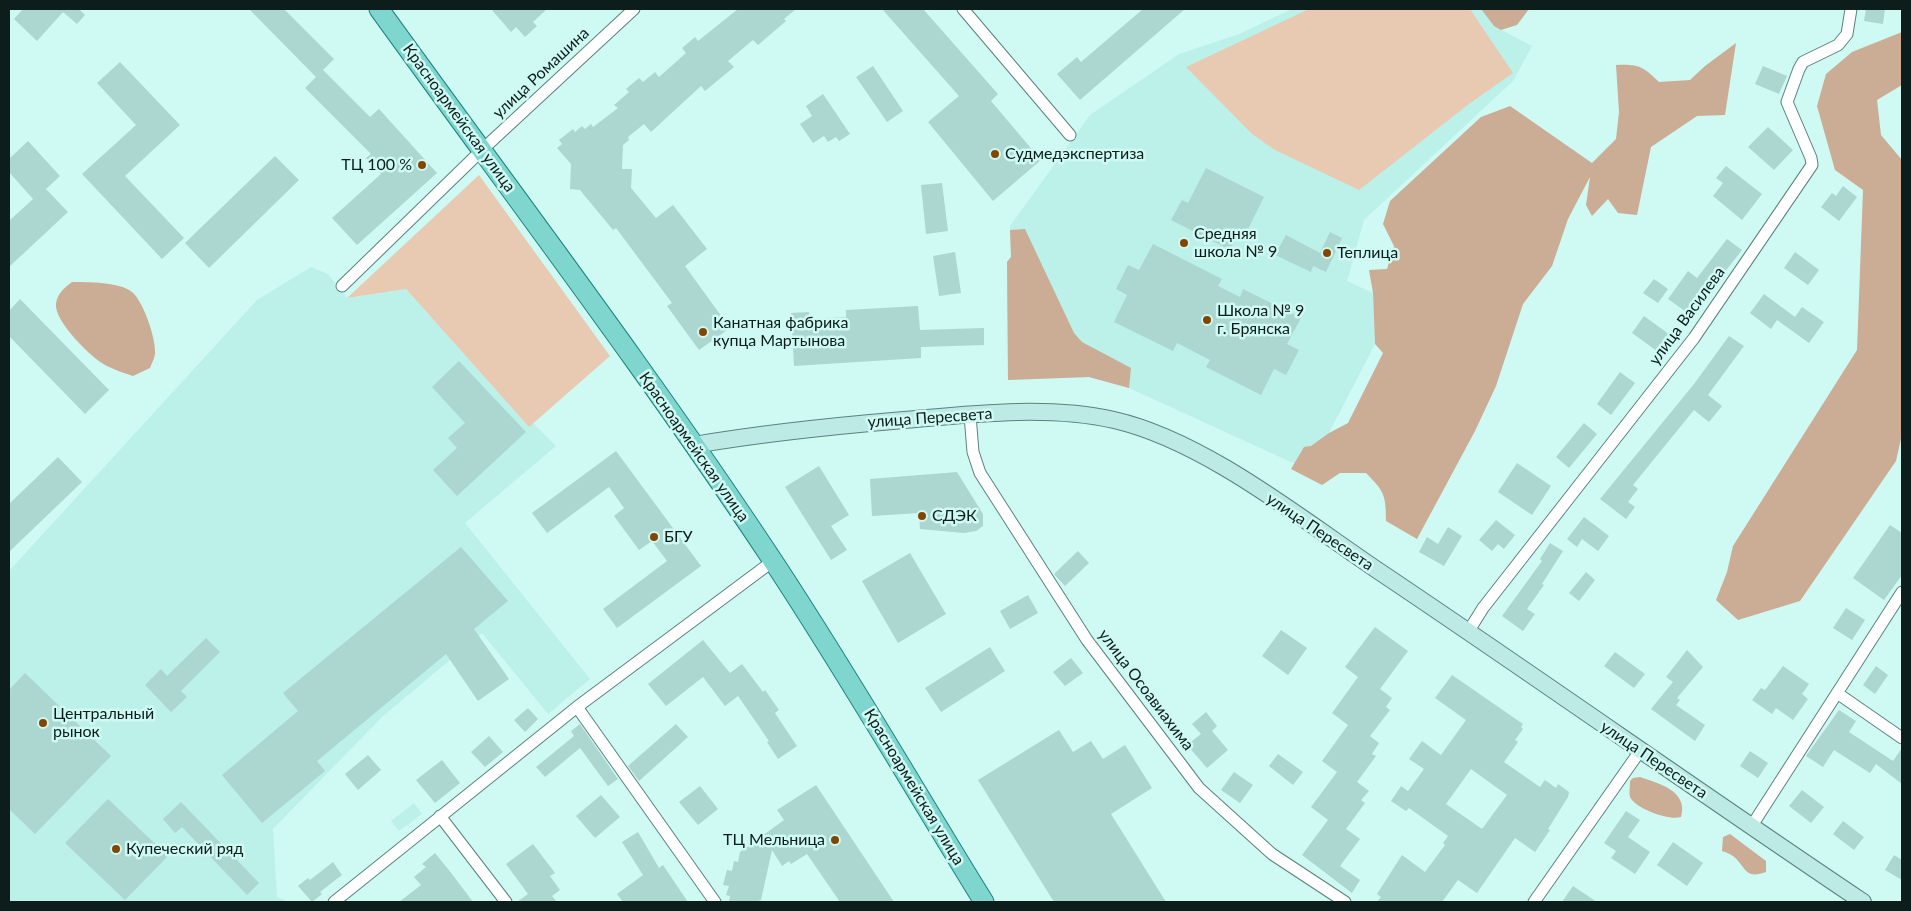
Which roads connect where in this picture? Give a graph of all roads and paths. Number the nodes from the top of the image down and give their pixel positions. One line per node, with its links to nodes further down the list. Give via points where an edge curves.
1 (379, 9): 6 (main road, Красноармейская улица)
2 (634, 9): 6 (street, улица Ромашина)
3 (963, 9): 5 (street)
4 (1851, 9): 12 (street, улица Василева, via 1847,34 1838,46 1803,62 1787,102 1812,165 1694,338 1483,608)
5 (1070, 135)
6 (483, 149): 7 (street, улица Ромашина); 9 (main road, Красноармейская улица)
7 (342, 286)
8 (970, 415): 9 (main road, улица Пересвета, via 779,431); 12 (main road, улица Пересвета, via 1086,415 1150,431 1244,480); 23 (street, улица Осоавиахима, via 973,452 980,473 1087,640 1199,788 1272,854)
9 (694, 446): 10 (main road, Красноармейская улица)
10 (773, 560): 14 (street); 22 (main road, Красноармейская улица)
11 (1902, 592): 13 (street)
12 (1468, 632): 16 (main road, улица Пересвета)
13 (1837, 693): 15 (street); 18 (street)
14 (577, 707): 17 (street); 21 (street)
15 (1902, 738)
16 (1640, 751): 18 (main road, улица Пересвета); 24 (street)
17 (440, 816): 19 (street); 20 (street)
18 (1751, 827): 25 (main road, улица Пересвета)
19 (334, 902)
20 (506, 902)
21 (715, 902)
22 (984, 902)
23 (1345, 902)
24 (1534, 902)
25 (1863, 902)

